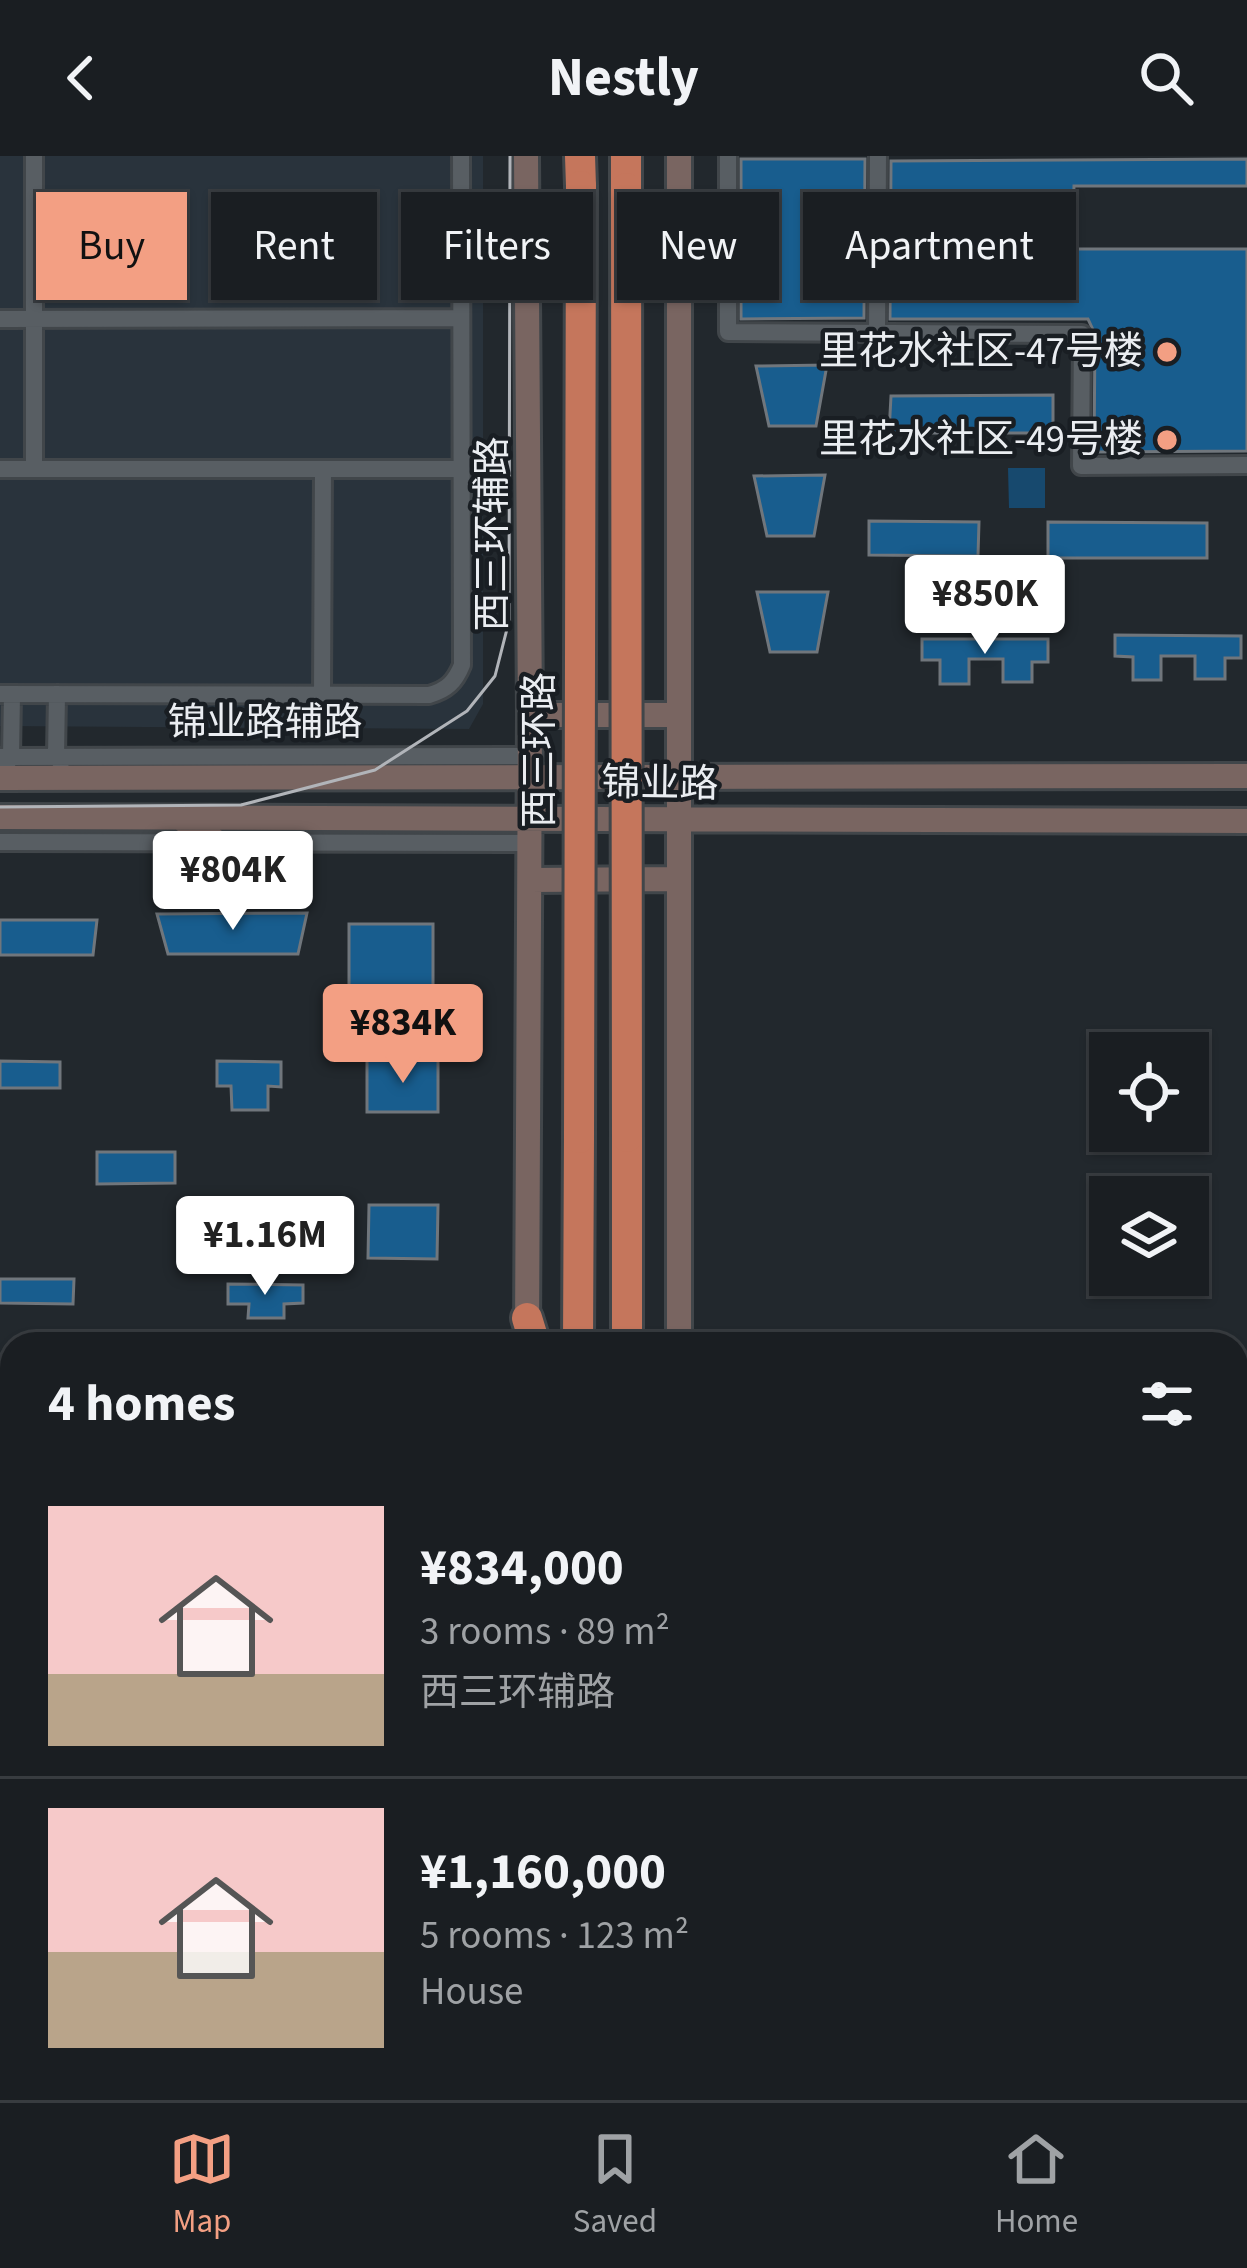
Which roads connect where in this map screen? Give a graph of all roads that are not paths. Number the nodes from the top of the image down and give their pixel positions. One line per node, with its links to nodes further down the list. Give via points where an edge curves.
1 (34, 156): 11 (street)
2 (461, 156): 9 (street)
3 (526, 156): 21 (main road, 西三环辅路)
4 (626, 156): 40 (highway, bridge)
5 (679, 156): 22 (main road)
6 (728, 156): 12 (street, via 728,332)
7 (878, 156): 12 (street)
8 (580, 171): 39 (highway, 西三环路, bridge)
9 (461, 318): 11 (street); 17 (street)
10 (0, 320): 11 (street)
11 (34, 320): 15 (street)
12 (877, 332): 13 (street, via 1082,334 1081,466)
13 (1247, 465)
14 (0, 469): 15 (street)
15 (34, 469): 16 (street)
16 (323, 469): 17 (street); 20 (street)
17 (462, 469): 20 (street, via 457,677 429,695)
18 (6, 694): 19 (street); 24 (street)
19 (57, 694): 20 (street); 23 (street)
20 (322, 695)
21 (530, 715): 22 (main road); 25 (main road, 西三环辅路)
22 (678, 715): 26 (main road)
23 (56, 757): 24 (street, 锦业路辅路); 25 (street, 锦业路辅路); 28 (street)
24 (3, 767): 28 (main road, 锦业路)
25 (530, 767): 26 (main road, 锦业路); 28 (main road, 锦业路); 33 (main road, 西三环辅路)
26 (677, 776): 27 (main road, 锦业路); 32 (main road)
27 (1247, 776)
28 (73, 778)
29 (0, 817): 30 (main road, 锦业路)
30 (178, 817): 33 (main road, 锦业路); 35 (main road)
31 (1247, 821): 32 (main road, 锦业路)
32 (677, 822): 33 (main road, 锦业路); 36 (main road)
33 (530, 830): 35 (street); 37 (main road, 西三环辅路)
34 (0, 842): 35 (street)
35 (217, 842)
36 (677, 879): 37 (main road); 41 (main road)
37 (530, 880): 38 (main road, 西三环辅路)
38 (530, 1332)
39 (578, 1332)
40 (627, 1332)
41 (679, 1332)

